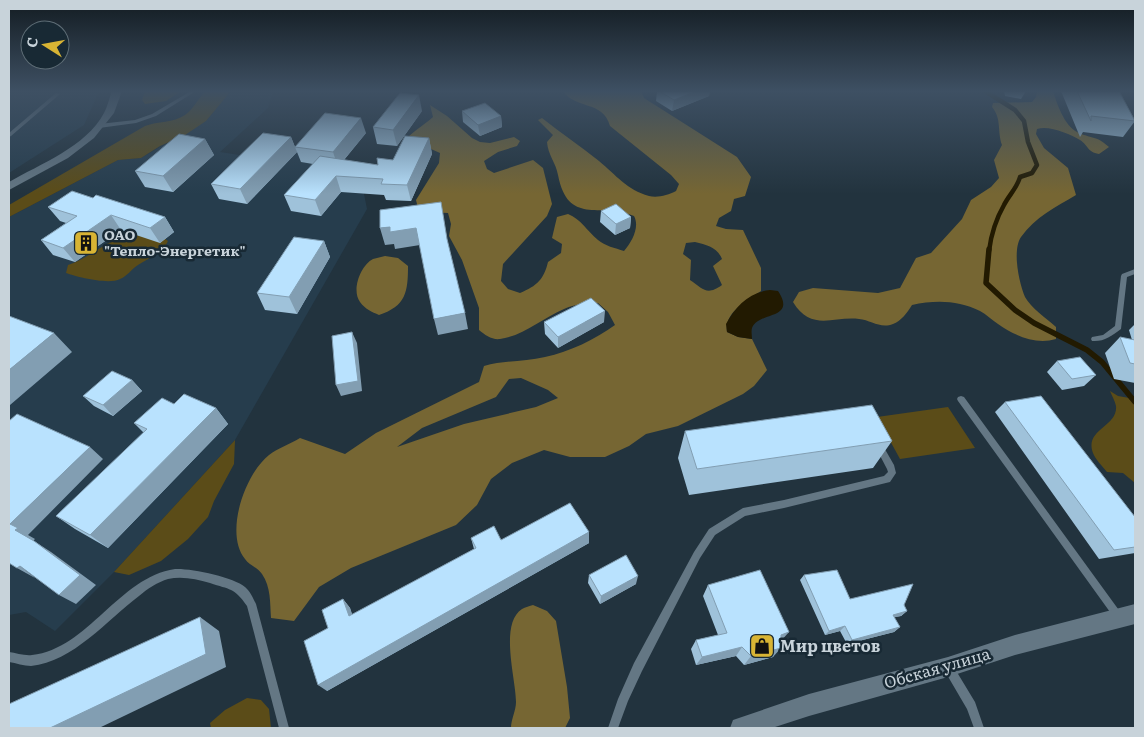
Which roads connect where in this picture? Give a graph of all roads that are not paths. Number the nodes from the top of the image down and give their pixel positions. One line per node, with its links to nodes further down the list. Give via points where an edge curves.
1 (20, 125): 4 (lane)
2 (105, 125): 3 (lane)
3 (99, 126): 5 (street, via 65,154)
4 (9, 135)
5 (9, 187)
6 (1135, 271): 7 (lane, via 1124,276 1118,327 1105,337)
7 (1095, 338)
8 (961, 399): 10 (lane)
9 (874, 436): 14 (lane, via 892,468 887,479 743,512 712,532 638,667)
10 (1127, 616): 12 (street, Обская улица, via 1014,645)
11 (9, 657): 13 (lane, via 21,662 46,659 80,640 112,609 139,590 164,576 191,573 240,589 251,604)
12 (948, 667): 15 (street, Обская улица, via 809,705); 16 (lane, via 971,706)
13 (284, 728)
14 (613, 728)
15 (741, 728)
16 (979, 728)

